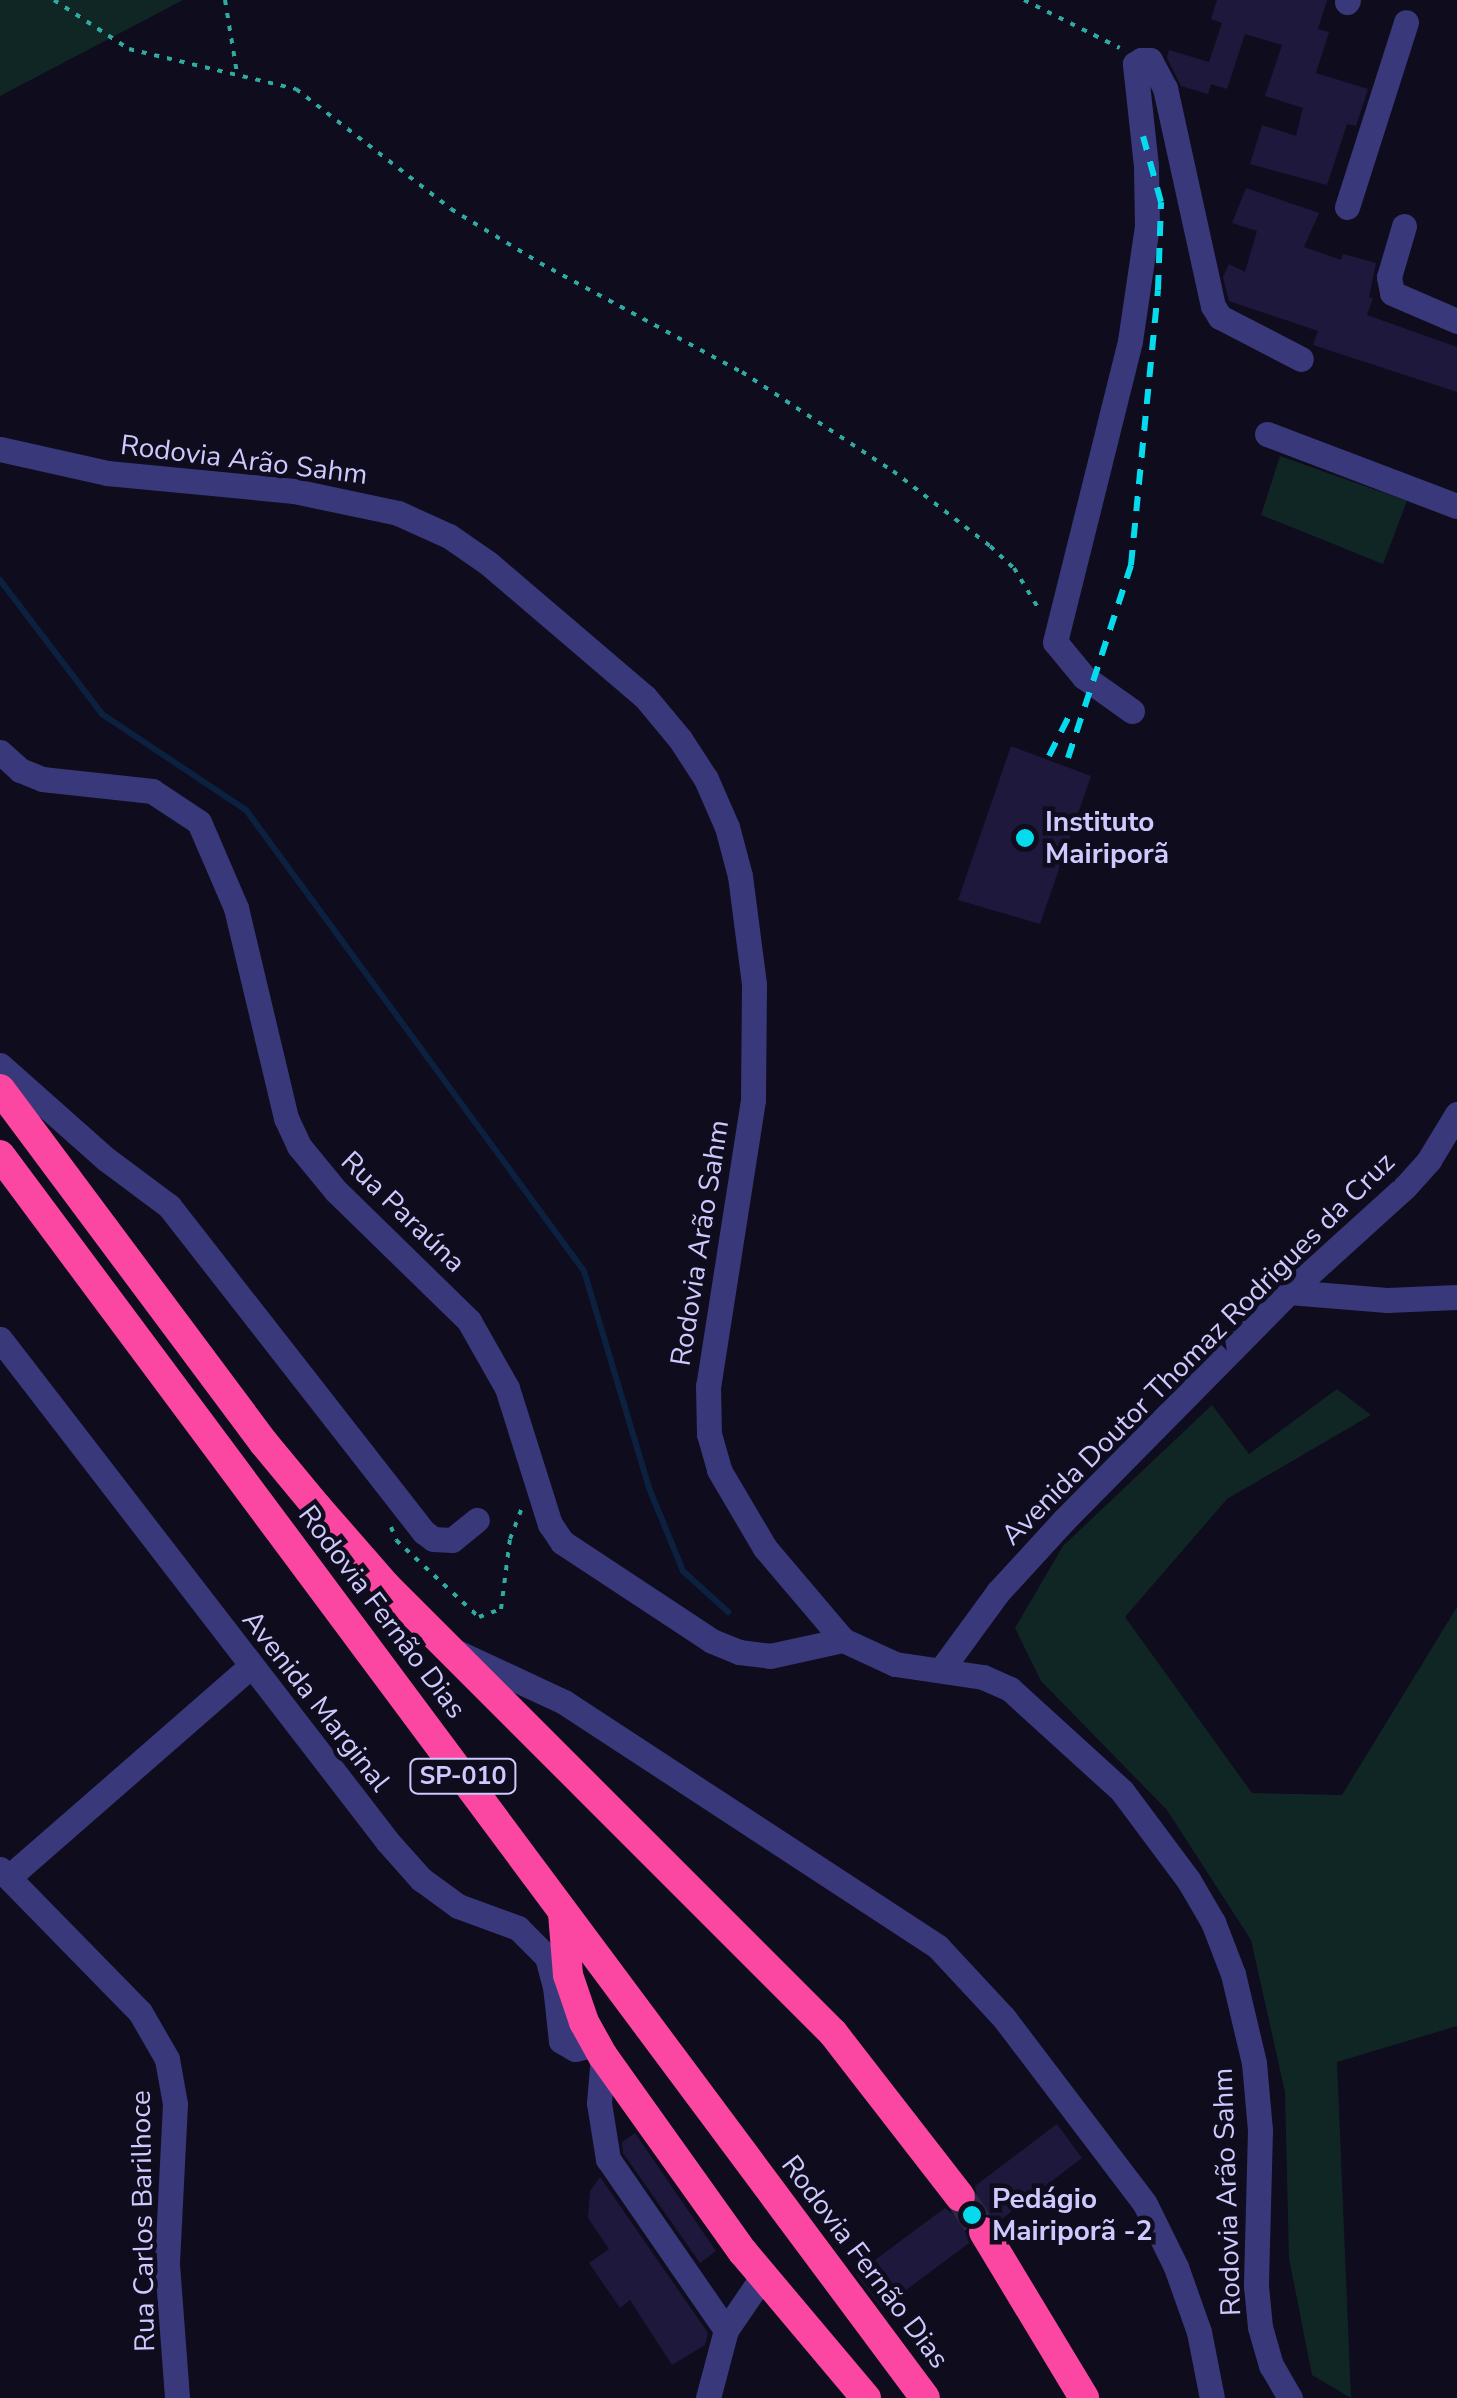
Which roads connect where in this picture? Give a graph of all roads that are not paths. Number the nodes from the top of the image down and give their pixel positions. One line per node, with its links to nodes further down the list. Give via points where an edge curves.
1 (1406, 22): 2 (street)
2 (1347, 208)
3 (1404, 226): 4 (street, via 1389,277 1392,293)
4 (1457, 321)
5 (1301, 359): 9 (street, via 1220,317 1212,306 1165,88 1150,60 1142,60 1135,64 1147,226 1130,341 1055,642 1084,677)
6 (1268, 434): 8 (street)
7 (0, 450): 19 (street, Rodovia Arão Sahm, via 107,473 294,491 398,513 488,563 645,697 680,739 727,827 754,984 753,1100 712,1336 709,1434 734,1502)
8 (1457, 506)
9 (1132, 711)
10 (0, 752): 19 (street, Rua Paraúna, via 42,779 152,791 199,822 236,908 286,1118 299,1146 469,1321 507,1388 550,1524 562,1542 739,1652 770,1656)
11 (0, 1065): 18 (street, via 168,1206 424,1532 452,1540)
12 (0, 1089): 20 (highway, Rodovia Fernão Dias / SP-010, via 264,1444 386,1586)
13 (1457, 1114): 15 (street, Avenida Doutor Thomaz Rodrigues da Cruz, via 1405,1187)
14 (0, 1155): 24 (highway, Rodovia Fernão Dias / SP-010)
15 (1290, 1292): 16 (street, via 1387,1300); 22 (street, Avenida Doutor Thomaz Rodrigues da Cruz, via 1064,1520 998,1592)
16 (1457, 1297)
17 (0, 1339): 21 (street, Avenida Marginal)
18 (477, 1520)
19 (843, 1640): 22 (street, Rodovia Arão Sahm, via 894,1664)
20 (449, 1648): 26 (highway, Rodovia Fernão Dias / SP-010, via 833,2033); 35 (street, via 564,1702 938,1948 1004,2018 1144,2204 1182,2283)
21 (251, 1666): 23 (street); 25 (street, Avenida Marginal, via 421,1879 458,1906 518,1928 547,1957 561,2041)
22 (941, 1670): 36 (street, Rodovia Arão Sahm, via 982,1677 1036,1710 1122,1791 1213,1922 1254,2062 1259,2313 1271,2364)
23 (4, 1873): 30 (street, Rua Carlos Barilhoce, via 140,2012 167,2058 175,2104 167,2264)
24 (563, 1913): 25 (highway, via 568,1975); 33 (highway, Rodovia Fernão Dias / SP-010)
25 (600, 2050): 28 (highway); 29 (street, via 608,2159)
26 (960, 2197)
27 (984, 2232): 34 (highway)
28 (763, 2276): 29 (street); 32 (highway)
29 (726, 2330): 31 (street)
30 (177, 2398)
31 (708, 2398)
32 (866, 2398)
33 (925, 2398)
34 (1084, 2398)
35 (1212, 2398)
36 (1290, 2398)

